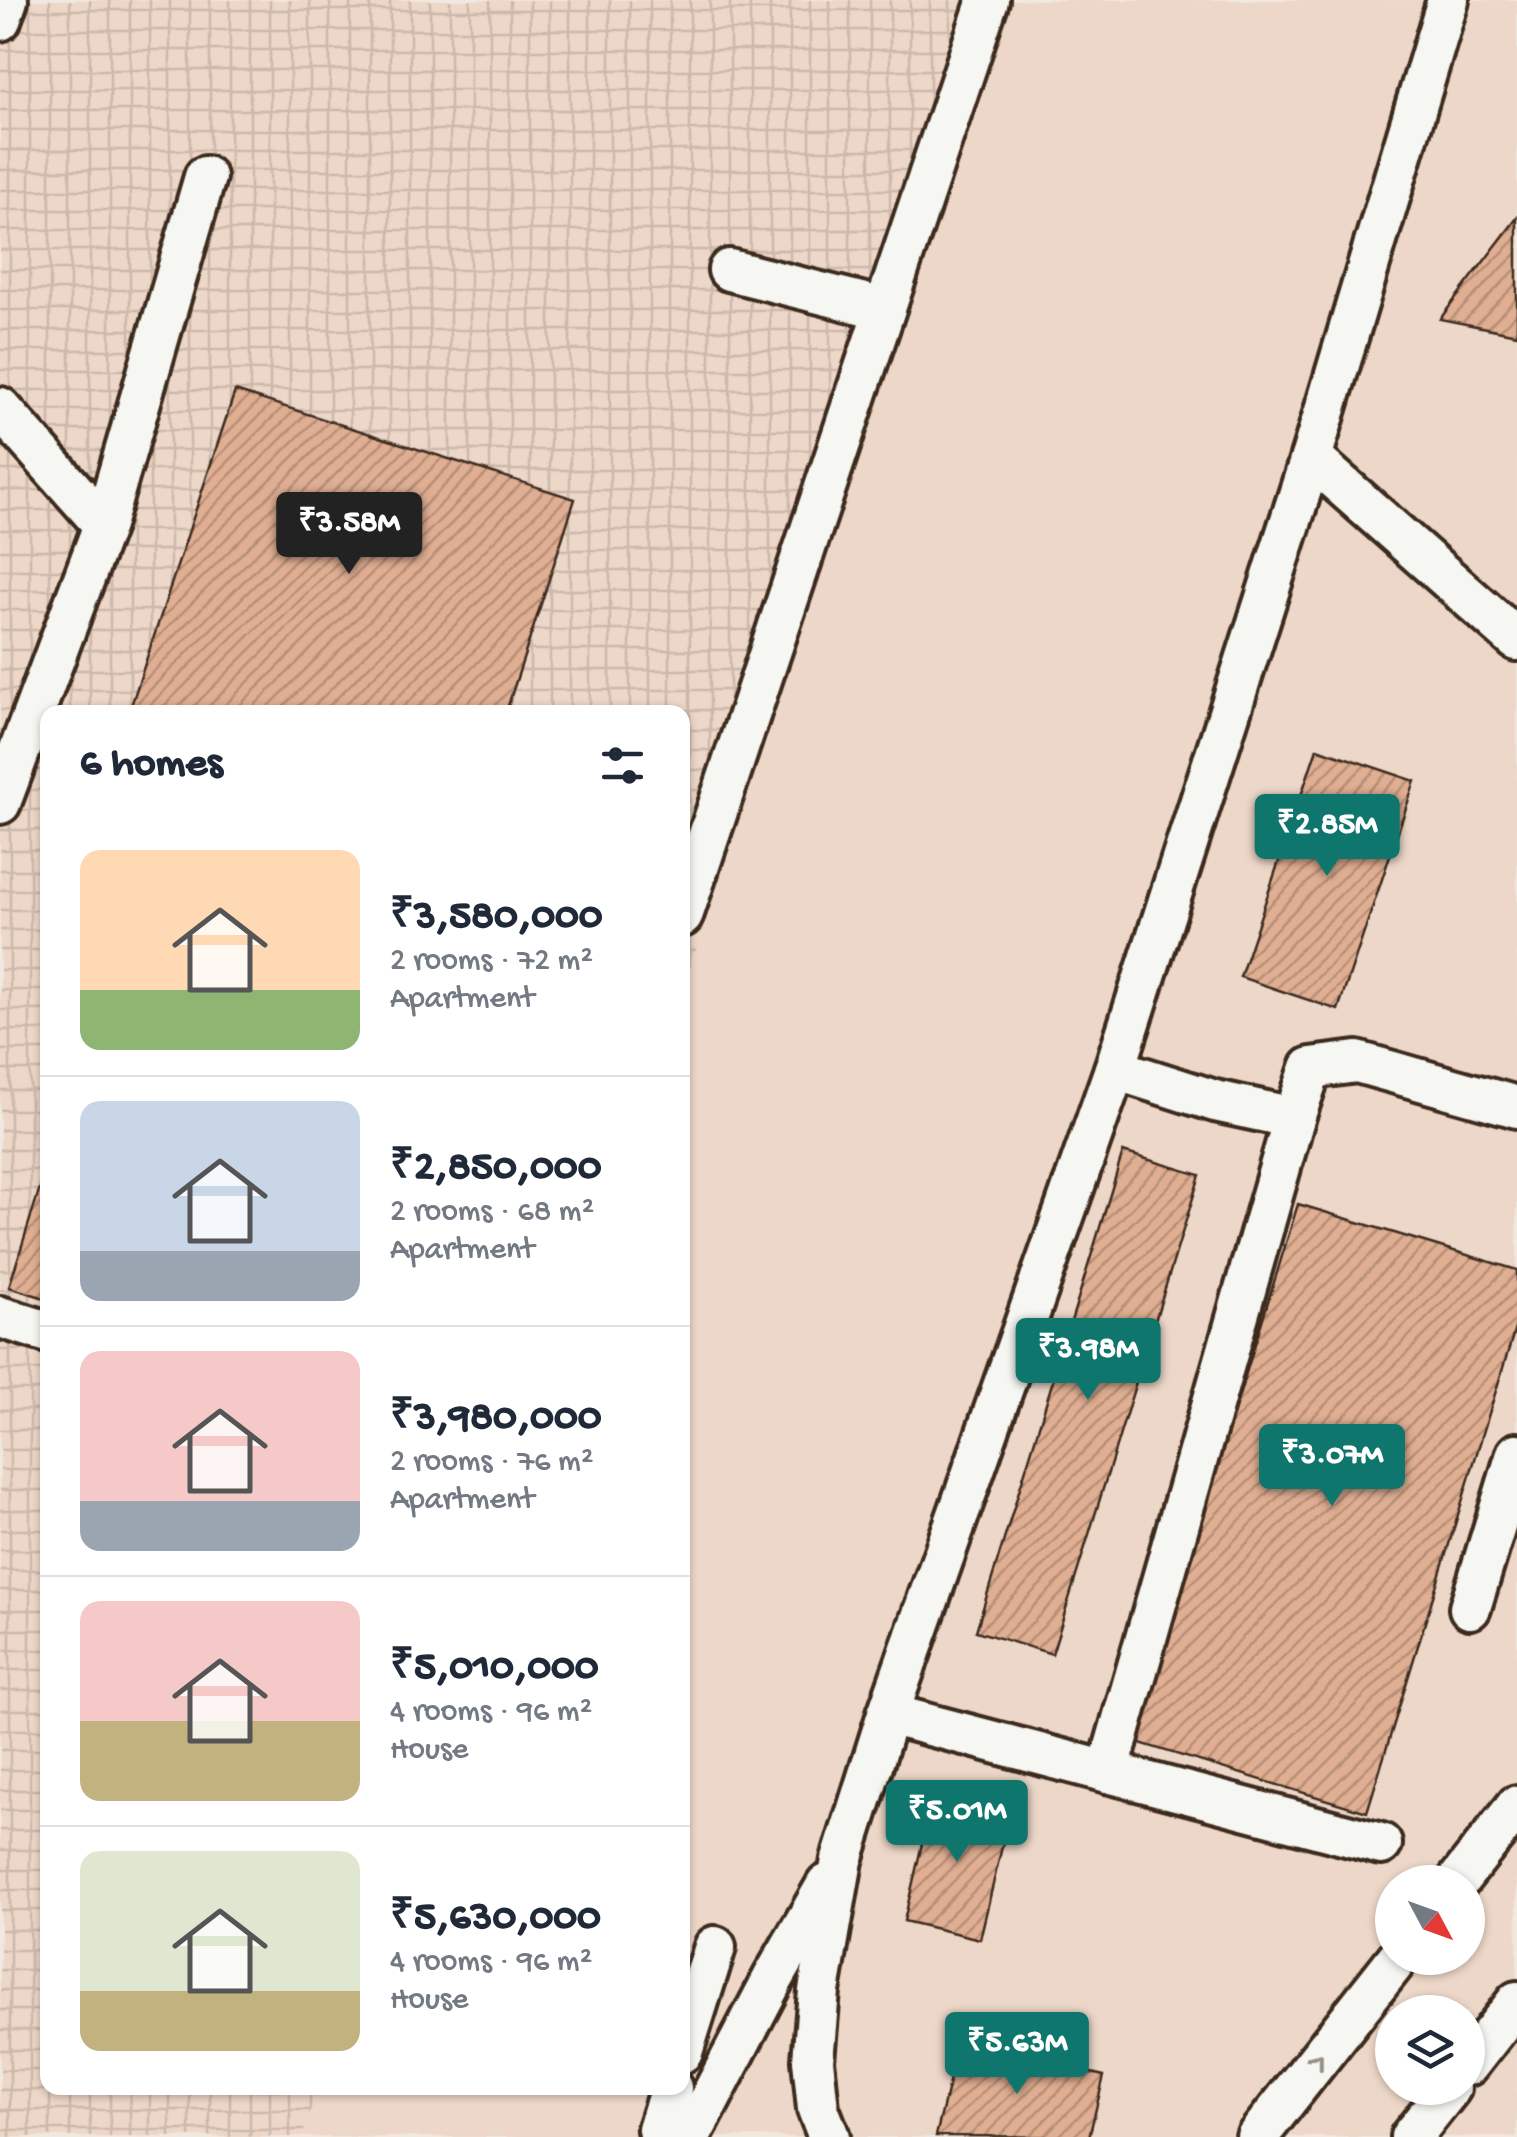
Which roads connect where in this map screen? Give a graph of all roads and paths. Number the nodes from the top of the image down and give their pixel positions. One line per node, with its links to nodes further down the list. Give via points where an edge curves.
1 (7, 0): 4 (lane)
2 (988, 0): 7 (lane)
3 (1448, 0): 9 (lane)
4 (0, 20)
5 (205, 177): 10 (lane)
6 (730, 270): 7 (lane)
7 (884, 309): 13 (lane)
8 (0, 408): 10 (lane)
9 (1311, 458): 11 (lane); 14 (lane)
10 (104, 525): 12 (lane)
11 (1517, 640)
12 (0, 803)
13 (690, 892)
14 (1115, 1068): 16 (lane); 21 (lane)
15 (1517, 1107): 16 (lane, via 1356,1062 1311,1068)
16 (1294, 1118): 22 (lane)
17 (0, 1317): 18 (lane)
18 (40, 1330)
19 (1517, 1454): 20 (lane)
20 (1470, 1608)
21 (888, 1714): 22 (lane); 25 (lane)
22 (1108, 1772): 24 (lane)
23 (1517, 1806): 26 (lane)
24 (1380, 1844)
25 (842, 1860): 35 (lane); 36 (lane, via 814,2060 818,2108)
26 (1470, 1865)
27 (715, 1947): 30 (lane)
28 (1385, 1975): 37 (lane, one-way to 28)
29 (1517, 2002): 31 (lane)
30 (690, 2027)
31 (1485, 2043)
32 (669, 2095): 34 (lane, via 658,2129)
33 (1436, 2105): 38 (lane)
34 (664, 2137)
35 (690, 2137)
36 (829, 2137)
37 (1257, 2137)
38 (1411, 2137)

